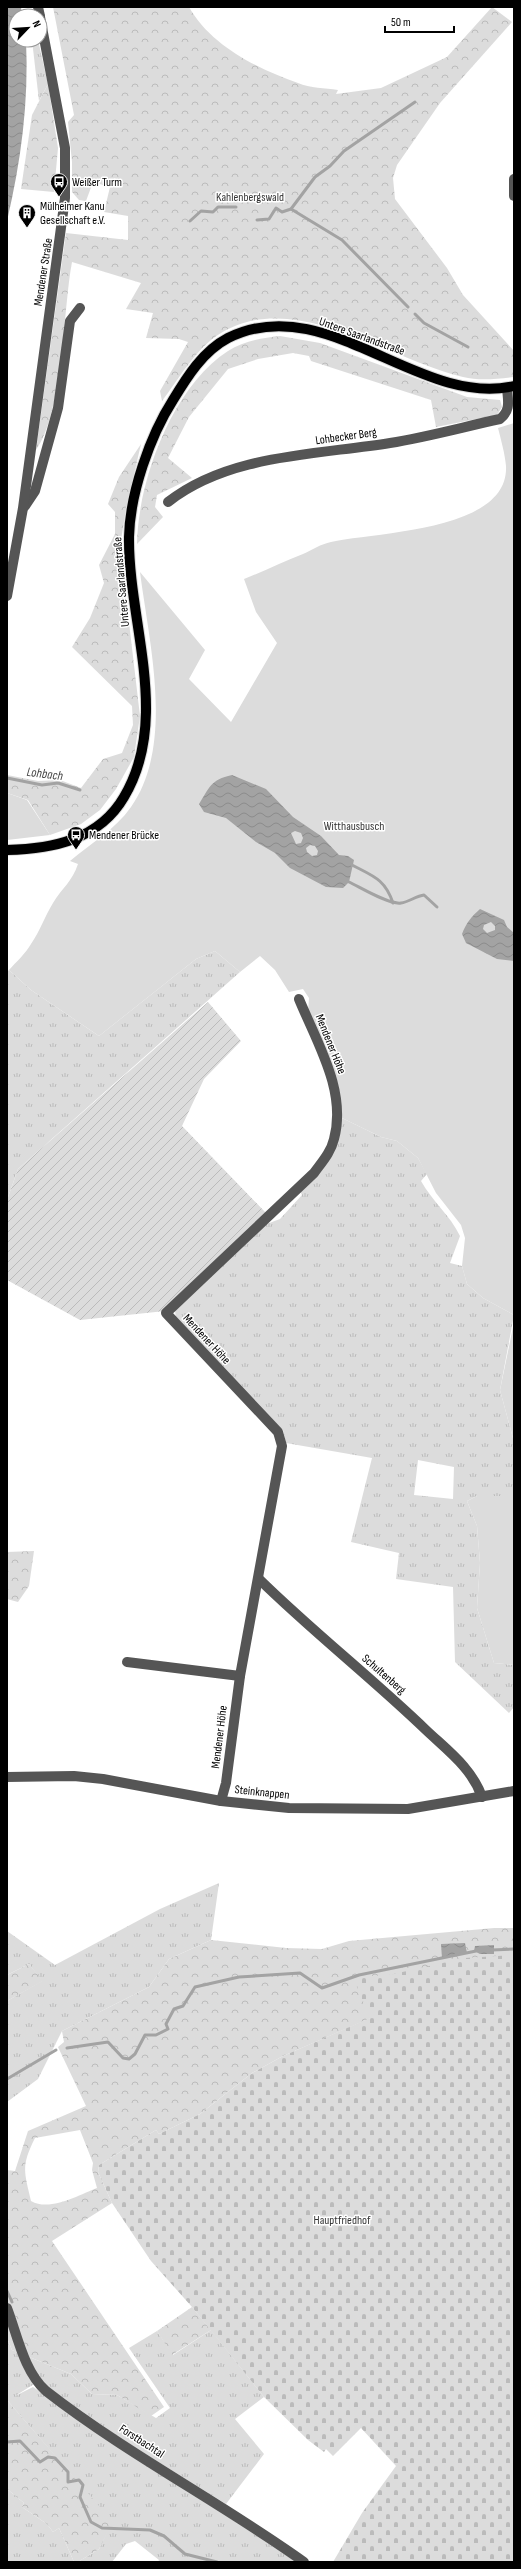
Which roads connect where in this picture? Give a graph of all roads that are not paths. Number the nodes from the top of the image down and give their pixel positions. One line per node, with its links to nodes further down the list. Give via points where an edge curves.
1 (46, 48): 7 (street, Mendener Straße, via 65,148 65,198)
2 (514, 179): 3 (street)
3 (514, 196)
4 (80, 308): 7 (street, Mendener Straße, via 70,321 58,408 35,491)
5 (511, 387): 6 (street, Lohbecker Berg, via 507,414 500,419 392,443 266,461 230,470 186,488); 9 (main road, Untere Saarlandstraße, via 466,387 417,371 334,336 305,329 277,326 250,329 226,339 208,352 166,411 151,443 135,496 129,534 146,715 141,761 133,782 120,804 92,831 52,847)
6 (168, 502)
7 (23, 508): 8 (street, Mendener Straße)
8 (7, 596)
9 (7, 850)
10 (299, 999): 11 (street, Mendener Höhe, via 337,1096 338,1113 334,1140 328,1155 314,1173 166,1313 278,1432 282,1446)
11 (259, 1579): 13 (street, Mendener Höhe); 16 (street, Schultenberg, via 397,1702 470,1773)
12 (127, 1662): 13 (street)
13 (240, 1676): 17 (street, Mendener Höhe, via 226,1783)
14 (7, 1777): 17 (street, Steinknappen, via 96,1778)
15 (514, 1790): 16 (street, Steinknappen)
16 (482, 1797): 17 (street, Steinknappen, via 408,1809 289,1808)
17 (221, 1800)
18 (7, 2308): 19 (street, Forstbachtal, via 30,2369 46,2391 121,2444)
19 (304, 2562)

